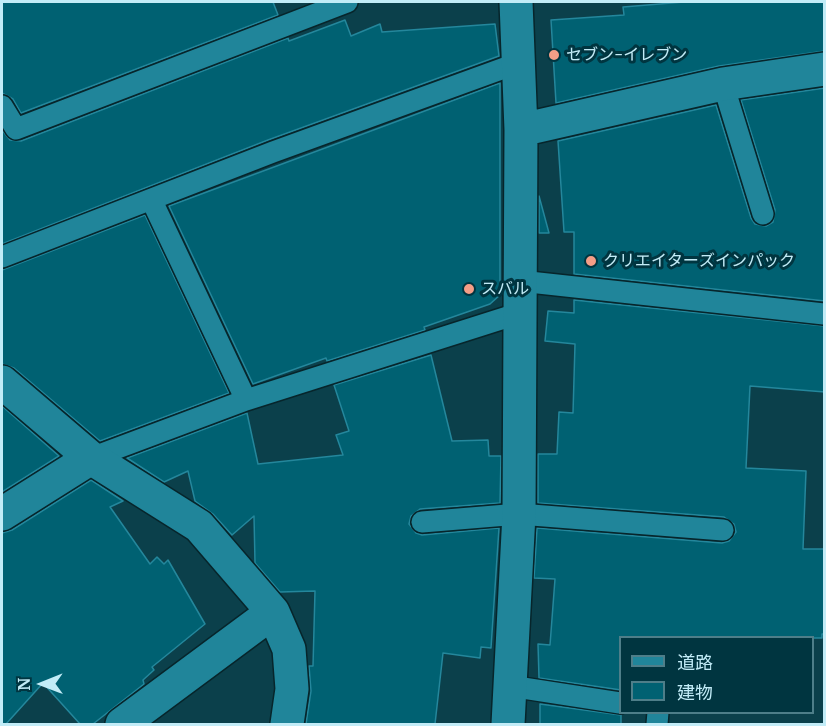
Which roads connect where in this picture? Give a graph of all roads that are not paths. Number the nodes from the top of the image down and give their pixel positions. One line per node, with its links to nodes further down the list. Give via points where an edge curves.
1 (347, 2): 6 (lane, via 16,129)
2 (516, 2): 3 (street)
3 (518, 63): 7 (street); 8 (lane, via 273,152)
4 (825, 69): 5 (street)
5 (723, 84): 7 (street); 9 (lane)
6 (2, 106)
7 (521, 130): 11 (street)
8 (152, 201): 10 (lane); 14 (lane)
9 (763, 214)
10 (2, 257)
11 (520, 297): 12 (lane); 14 (lane); 17 (street)
12 (825, 314)
13 (2, 382): 15 (street)
14 (246, 400): 15 (lane)
15 (91, 458): 16 (street); 20 (street, via 199,526)
16 (2, 514)
17 (519, 514): 18 (lane); 19 (lane); 21 (street)
18 (422, 522)
19 (723, 530)
20 (273, 612): 23 (street); 24 (street, via 289,649 292,689)
21 (510, 686): 22 (lane); 25 (street)
22 (619, 703)
23 (122, 724)
24 (287, 724)
25 (508, 724)

